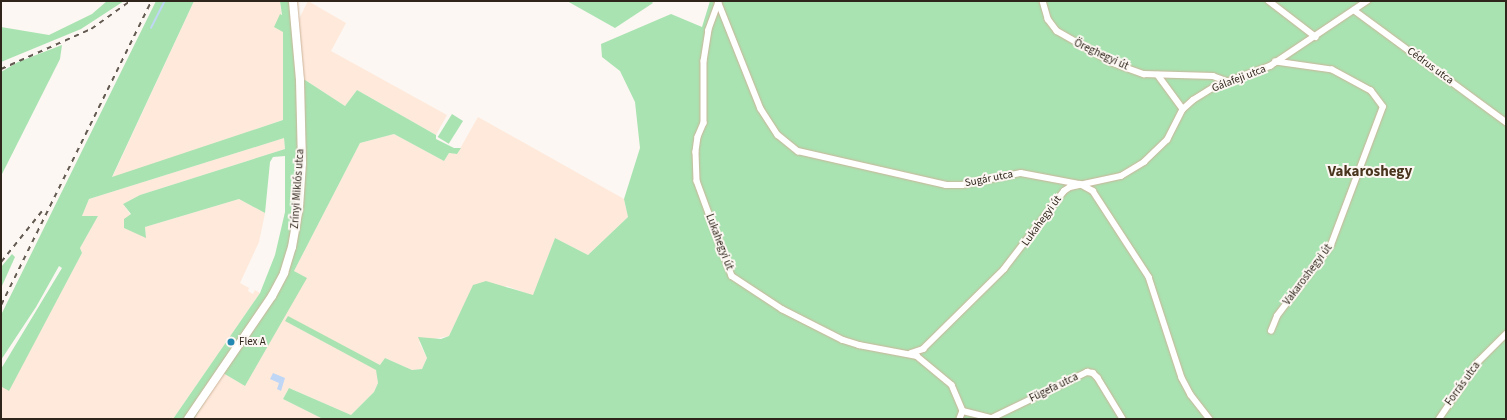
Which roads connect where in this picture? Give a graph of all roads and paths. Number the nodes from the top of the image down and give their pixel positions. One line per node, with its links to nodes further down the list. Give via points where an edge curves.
1 (293, 1): 20 (main road, Zrínyi Miklós utca, via 300,80 302,164 298,218 292,247 284,272 272,296)
2 (1043, 1): 9 (street, Öreghegyi út, via 1052,25 1071,41 1113,63 1144,74)
3 (1269, 1): 7 (street)
4 (1367, 1): 6 (street, Gálafeji utca)
5 (719, 2): 13 (street, Sugár utca, via 761,109 778,135 798,151 946,185 962,185 1021,173); 17 (street, Lukahegyi út, via 709,30 704,61 704,123 698,137 696,152 697,181 732,276 782,309 843,340)
6 (1354, 10): 7 (street, Gálafeji utca); 12 (street, Cédrus utca)
7 (1316, 37): 8 (street, Gálafeji utca)
8 (1276, 62): 10 (street, Gálafeji utca); 14 (street, Vakaroshegyi út, via 1332,70 1371,91 1383,107 1331,246 1277,316)
9 (1158, 75): 10 (street, Öreghegyi út, via 1213,76); 11 (street)
10 (1227, 81): 11 (street, Gálafeji utca, via 1215,86)
11 (1183, 109): 13 (street, Gálafeji utca, via 1167,140 1144,162 1121,176)
12 (1506, 122)
13 (1080, 184): 16 (street, Lukahegyi út, via 1064,190 1004,269); 23 (street, Sugár utca, via 1093,191 1105,206 1149,277 1182,378 1191,395)
14 (1271, 331)
15 (1506, 334): 24 (street, Forrás utca, via 1478,362)
16 (923, 349): 17 (street); 18 (street)
17 (911, 353): 18 (street, Lukahegyi út)
18 (923, 360): 19 (street, Lukahegyi út, via 952,384)
19 (963, 411): 21 (street); 22 (street, Fügefa utca, via 985,417 997,416 1087,372 1098,378)
20 (188, 419)
21 (960, 419)
22 (1123, 419)
23 (1210, 419)
24 (1439, 419)

